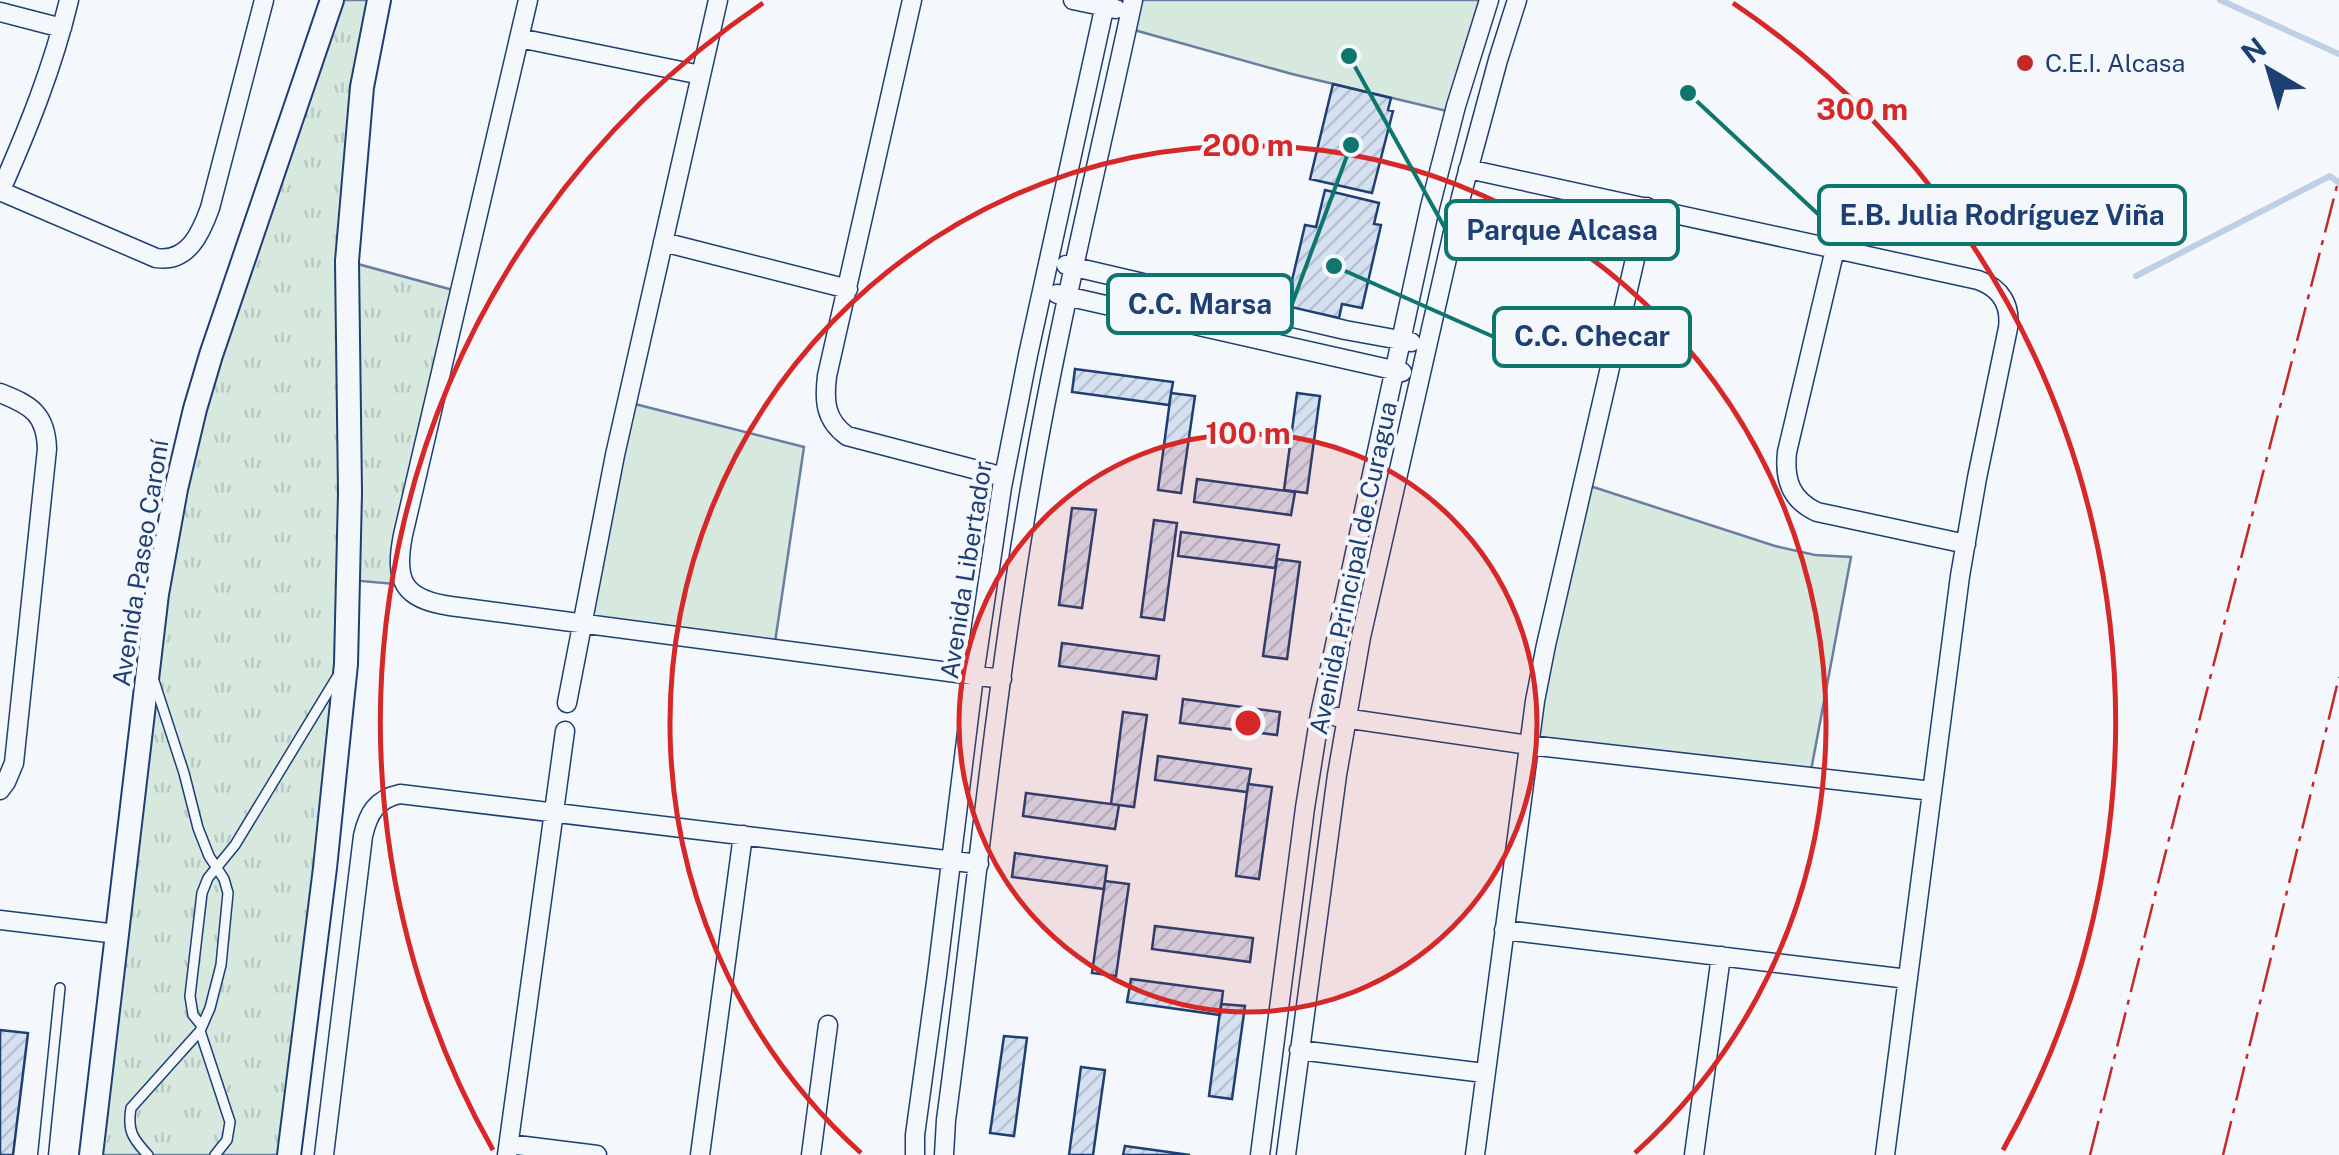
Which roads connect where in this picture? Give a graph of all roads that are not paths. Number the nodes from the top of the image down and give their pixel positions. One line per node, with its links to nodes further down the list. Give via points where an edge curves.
1 (68, 0): 14 (street)
2 (264, 0): 18 (street, via 210,208 182,254 156,258)
3 (332, 0): 35 (street, Avenida Paseo Caroní, via 195,409)
4 (379, 0): 36 (street, via 362,87 347,261)
5 (528, 0): 15 (street)
6 (718, 0): 16 (street)
7 (912, 0): 24 (street)
8 (1073, 0): 11 (street)
9 (1489, 0): 27 (street, Avenida Principal de Curagua)
10 (1518, 0): 17 (street, Avenida Principal de Curagua)
11 (1105, 4): 12 (street); 22 (street, Avenida Libertador)
12 (1132, 6): 23 (street, Avenida Libertador)
13 (0, 12): 14 (street)
14 (62, 28): 18 (street)
15 (520, 38): 16 (street); 34 (street, via 402,535 400,570 424,602)
16 (700, 75): 20 (street)
17 (1468, 169): 19 (street); 28 (street, Avenida Principal de Curagua)
18 (0, 192)
19 (1647, 207): 21 (street); 43 (street, via 1546,644)
20 (663, 242): 24 (street); 34 (street)
21 (1835, 249): 33 (street, via 1978,280 2006,301 2008,328); 33 (street, via 1788,452 1789,486 1817,512)
22 (1049, 262): 23 (street); 25 (street, Avenida Libertador)
23 (1074, 266): 26 (street, Avenida Libertador); 27 (street)
24 (848, 289): 32 (street, via 825,390 826,410 837,427 855,438)
25 (1042, 291): 26 (street); 32 (street, Avenida Libertador)
26 (1067, 297): 29 (street); 38 (street, Avenida Libertador)
27 (1400, 340): 28 (street); 29 (street, Avenida Principal de Curagua)
28 (1426, 346): 30 (street, Avenida Principal de Curagua)
29 (1393, 370): 30 (street); 40 (street, Avenida Principal de Curagua)
30 (1420, 376): 41 (street, Avenida Principal de Curagua)
31 (0, 393): 44 (street, via 36,412 47,450 14,763)
32 (1004, 476): 37 (street, Avenida Libertador)
33 (1966, 544): 45 (street)
34 (581, 623): 37 (street); 39 (street)
35 (149, 664): 50 (lane, via 198,828); 53 (street, Avenida Paseo Caroní)
36 (346, 664): 50 (lane); 66 (street)
37 (974, 676): 38 (street); 48 (street, Avenida Libertador)
38 (1002, 679): 49 (street, Avenida Libertador)
39 (567, 703)
40 (1320, 714): 41 (street); 73 (street, Avenida Principal de Curagua)
41 (1346, 718): 43 (street); 59 (street, Avenida Principal de Curagua)
42 (565, 731): 46 (street)
43 (1529, 745): 45 (street); 52 (street)
44 (0, 790)
45 (1932, 791): 55 (street)
46 (555, 813): 47 (street); 61 (street); 67 (street, via 400,794 373,808 363,836)
47 (743, 835): 48 (street); 69 (street)
48 (952, 860): 49 (street); 71 (street, Avenida Libertador)
49 (979, 864): 72 (street, Avenida Libertador)
50 (216, 866): 58 (lane, via 228,892 221,965); 58 (lane, via 202,892 190,996)
51 (0, 920): 53 (street)
52 (1504, 930): 54 (street); 60 (street)
53 (117, 934): 63 (street, Avenida Paseo Caroní)
54 (1721, 956): 55 (street); 76 (street)
55 (1908, 979): 77 (street)
56 (60, 988): 62 (lane)
57 (828, 1025): 70 (street)
58 (201, 1028): 64 (lane, via 131,1108 132,1136); 65 (lane, via 230,1122)
59 (1299, 1050): 60 (street); 74 (street, Avenida Principal de Curagua)
60 (1484, 1073): 75 (street)
61 (508, 1149): 68 (street)
62 (42, 1155)
63 (91, 1155)
64 (148, 1155)
65 (215, 1155)
66 (290, 1155)
67 (324, 1155)
68 (597, 1155)
69 (700, 1155)
70 (811, 1155)
71 (914, 1155)
72 (944, 1155)
73 (1260, 1155)
74 (1286, 1155)
75 (1475, 1155)
76 (1694, 1155)
77 (1885, 1155)

